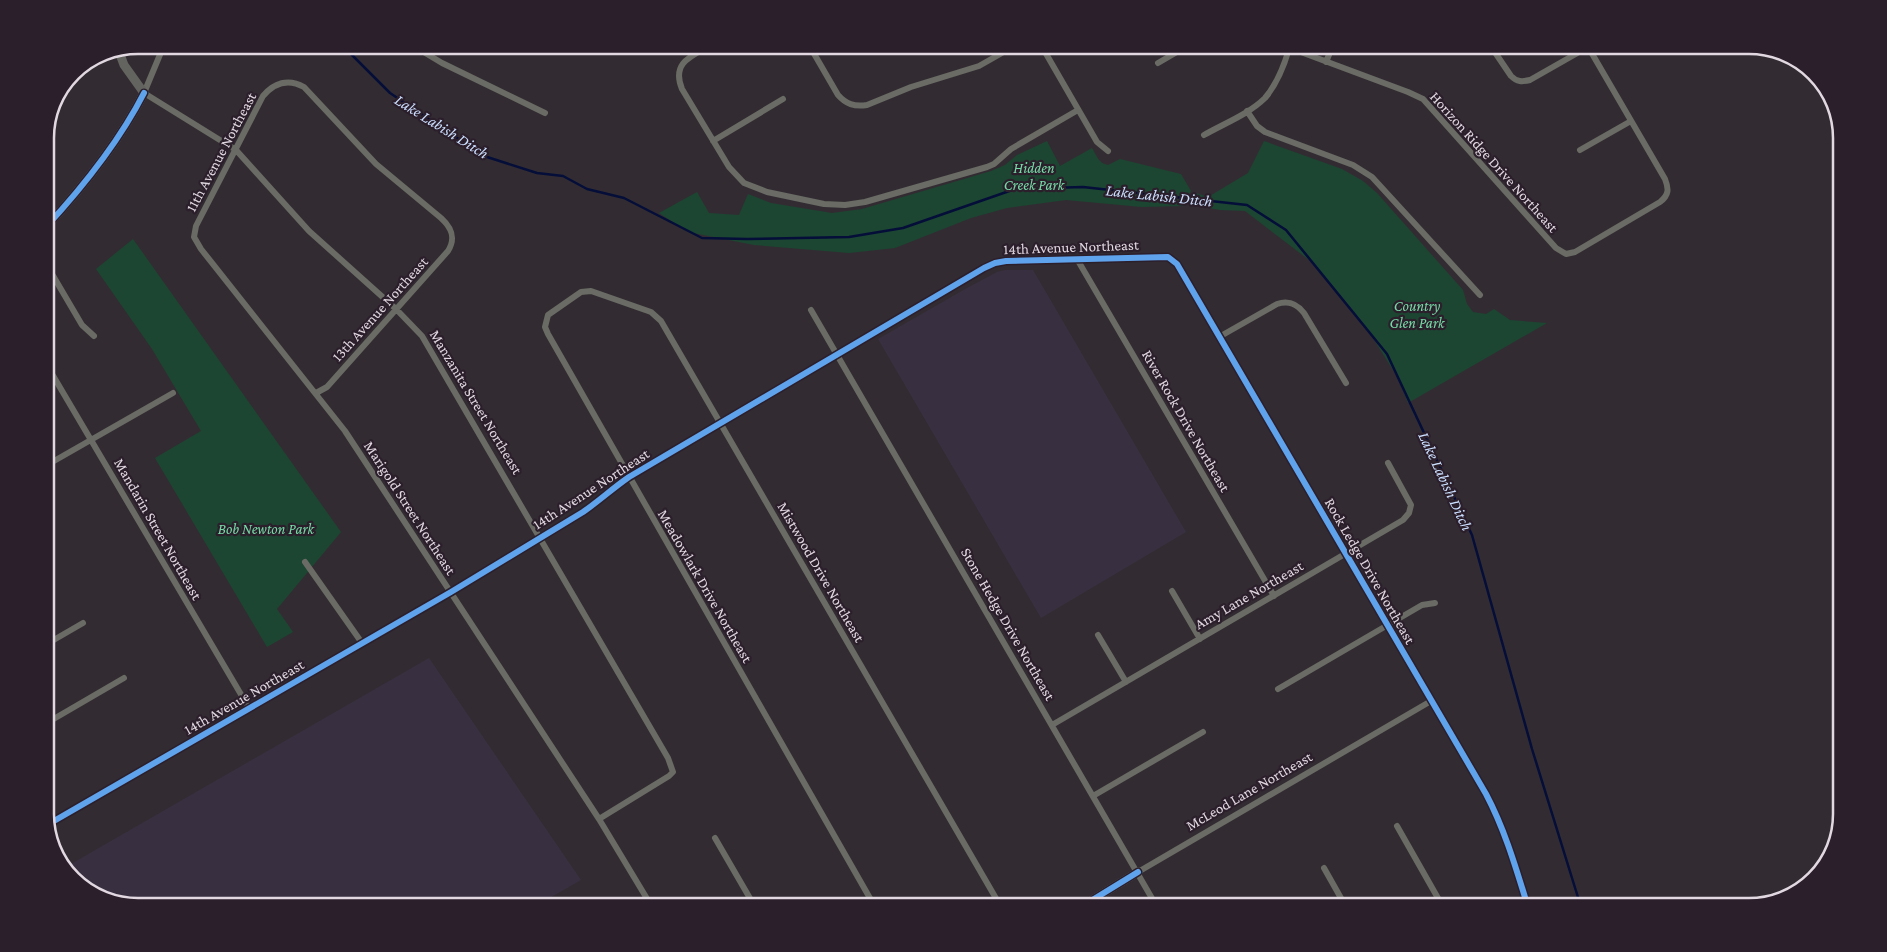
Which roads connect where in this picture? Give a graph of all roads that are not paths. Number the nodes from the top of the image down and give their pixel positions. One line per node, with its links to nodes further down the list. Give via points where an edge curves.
1 (160, 54): 17 (street)
2 (427, 54): 21 (street)
3 (696, 54): 24 (street, via 683,62 679,76 682,89)
4 (814, 54): 5 (street, via 843,101 858,106 979,66)
5 (1000, 54)
6 (1046, 54): 19 (street)
7 (1174, 54): 16 (street)
8 (1287, 54): 20 (street, via 1272,88)
9 (1305, 54): 15 (street, Horizon Ridge Drive Northeast)
10 (1330, 54): 15 (street)
11 (1496, 54): 12 (street, via 1511,76 1524,82)
12 (1574, 54)
13 (1592, 54): 22 (street)
14 (120, 56): 17 (street, Manzanita Street Northeast)
15 (1326, 62): 22 (street, Horizon Ridge Drive Northeast, via 1423,99 1563,253 1575,252 1660,202 1668,194 1665,179)
16 (1158, 63)
17 (144, 94): 25 (street, Manzanita Street Northeast); 28 (street, via 104,156)
18 (783, 100): 24 (street)
19 (1078, 110): 24 (street, via 1011,149 987,167 845,205 787,197 744,183 729,167); 27 (street, via 1097,142)
20 (1247, 111): 23 (street); 35 (street, via 1265,132 1353,164 1372,177)
21 (545, 113)
22 (1631, 120): 26 (street)
23 (1204, 135)
24 (713, 141)
25 (236, 150): 29 (street, 11th Avenue Northeast, via 268,90 287,81 296,82 376,164 446,224); 30 (street, 11th Avenue Northeast, via 196,226); 36 (street, Manzanita Street Northeast, via 310,231)
26 (1580, 150)
27 (1108, 151)
28 (54, 218)
29 (452, 235): 36 (street, 13th Avenue Northeast, via 448,251)
30 (194, 237): 44 (street, Marigold Street Northeast)
31 (1171, 258): 32 (street, 14th Avenue Northeast); 39 (street, Rock Ledge Drive Northeast)
32 (1077, 259): 40 (street, 14th Avenue Northeast, via 991,264); 55 (street, River Rock Drive Northeast)
33 (54, 277): 38 (street, via 82,325)
34 (586, 290): 45 (street, Mistwood Drive Northeast, via 657,316); 49 (street, Meadowlark Drive Northeast, via 552,311 545,327)
35 (1480, 295)
36 (396, 309): 44 (street, 13th Avenue Northeast, via 327,386); 50 (street, Manzanita Street Northeast, via 428,344)
37 (811, 310): 40 (street, Stone Hedge Drive Northeast)
38 (94, 336)
39 (1220, 337): 42 (street, via 1278,304 1295,304 1304,313); 51 (street, Rock Ledge Drive Northeast)
40 (836, 354): 45 (street, 14th Avenue Northeast); 69 (street, Stone Hedge Drive Northeast)
41 (54, 377): 46 (street, Mandarin Street Northeast)
42 (1346, 383)
43 (173, 393): 46 (street)
44 (316, 393): 54 (street, Marigold Street Northeast, via 345,431)
45 (720, 423): 49 (street, 14th Avenue Northeast); 81 (street, Mistwood Drive Northeast)
46 (91, 440): 47 (street); 67 (street, Mandarin Street Northeast)
47 (54, 461)
48 (1388, 463): 51 (street, Amy Lane Northeast, via 1409,501 1409,513 1403,520)
49 (629, 477): 50 (street, 14th Avenue Northeast, via 601,500); 80 (street, Meadowlark Drive Northeast)
50 (540, 538): 54 (street, 14th Avenue Northeast); 72 (street, Manzanita Street Northeast, via 668,758 673,772)
51 (1346, 554): 55 (street, Amy Lane Northeast); 58 (street, Rock Ledge Drive Northeast)
52 (305, 562): 62 (street)
53 (1172, 591): 60 (street)
54 (451, 592): 62 (street, 14th Avenue Northeast); 72 (street, Marigold Street Northeast)
55 (1274, 596): 60 (street, Amy Lane Northeast)
56 (1435, 603): 58 (street, via 1422,605)
57 (83, 623): 61 (street)
58 (1387, 625): 65 (street); 66 (street, Rock Ledge Drive Northeast)
59 (1098, 635): 64 (street)
60 (1200, 639): 64 (street, Amy Lane Northeast)
61 (54, 640)
62 (362, 643): 67 (street, 14th Avenue Northeast)
63 (124, 678): 68 (street)
64 (1126, 682): 69 (street, Amy Lane Northeast)
65 (1278, 689)
66 (1432, 700): 77 (street, McLeod Lane Northeast); 86 (street, Rock Ledge Drive Northeast, via 1501,824)
67 (249, 708): 73 (street, 14th Avenue Northeast)
68 (54, 719)
69 (1052, 725): 71 (street, Stone Hedge Drive Northeast)
70 (1203, 732): 71 (street)
71 (1093, 796): 77 (street, Stone Hedge Drive Northeast)
72 (599, 819): 78 (street, Marigold Street Northeast)
73 (54, 820)
74 (1397, 826): 85 (street)
75 (716, 838): 79 (street)
76 (1324, 868): 84 (street)
77 (1138, 872): 82 (street, McLeod Lane Northeast); 83 (street, Stone Hedge Drive Northeast)
78 (647, 898)
79 (750, 898)
80 (870, 898)
81 (996, 898)
82 (1096, 898)
83 (1152, 898)
84 (1341, 898)
85 (1438, 898)
86 (1525, 898)

